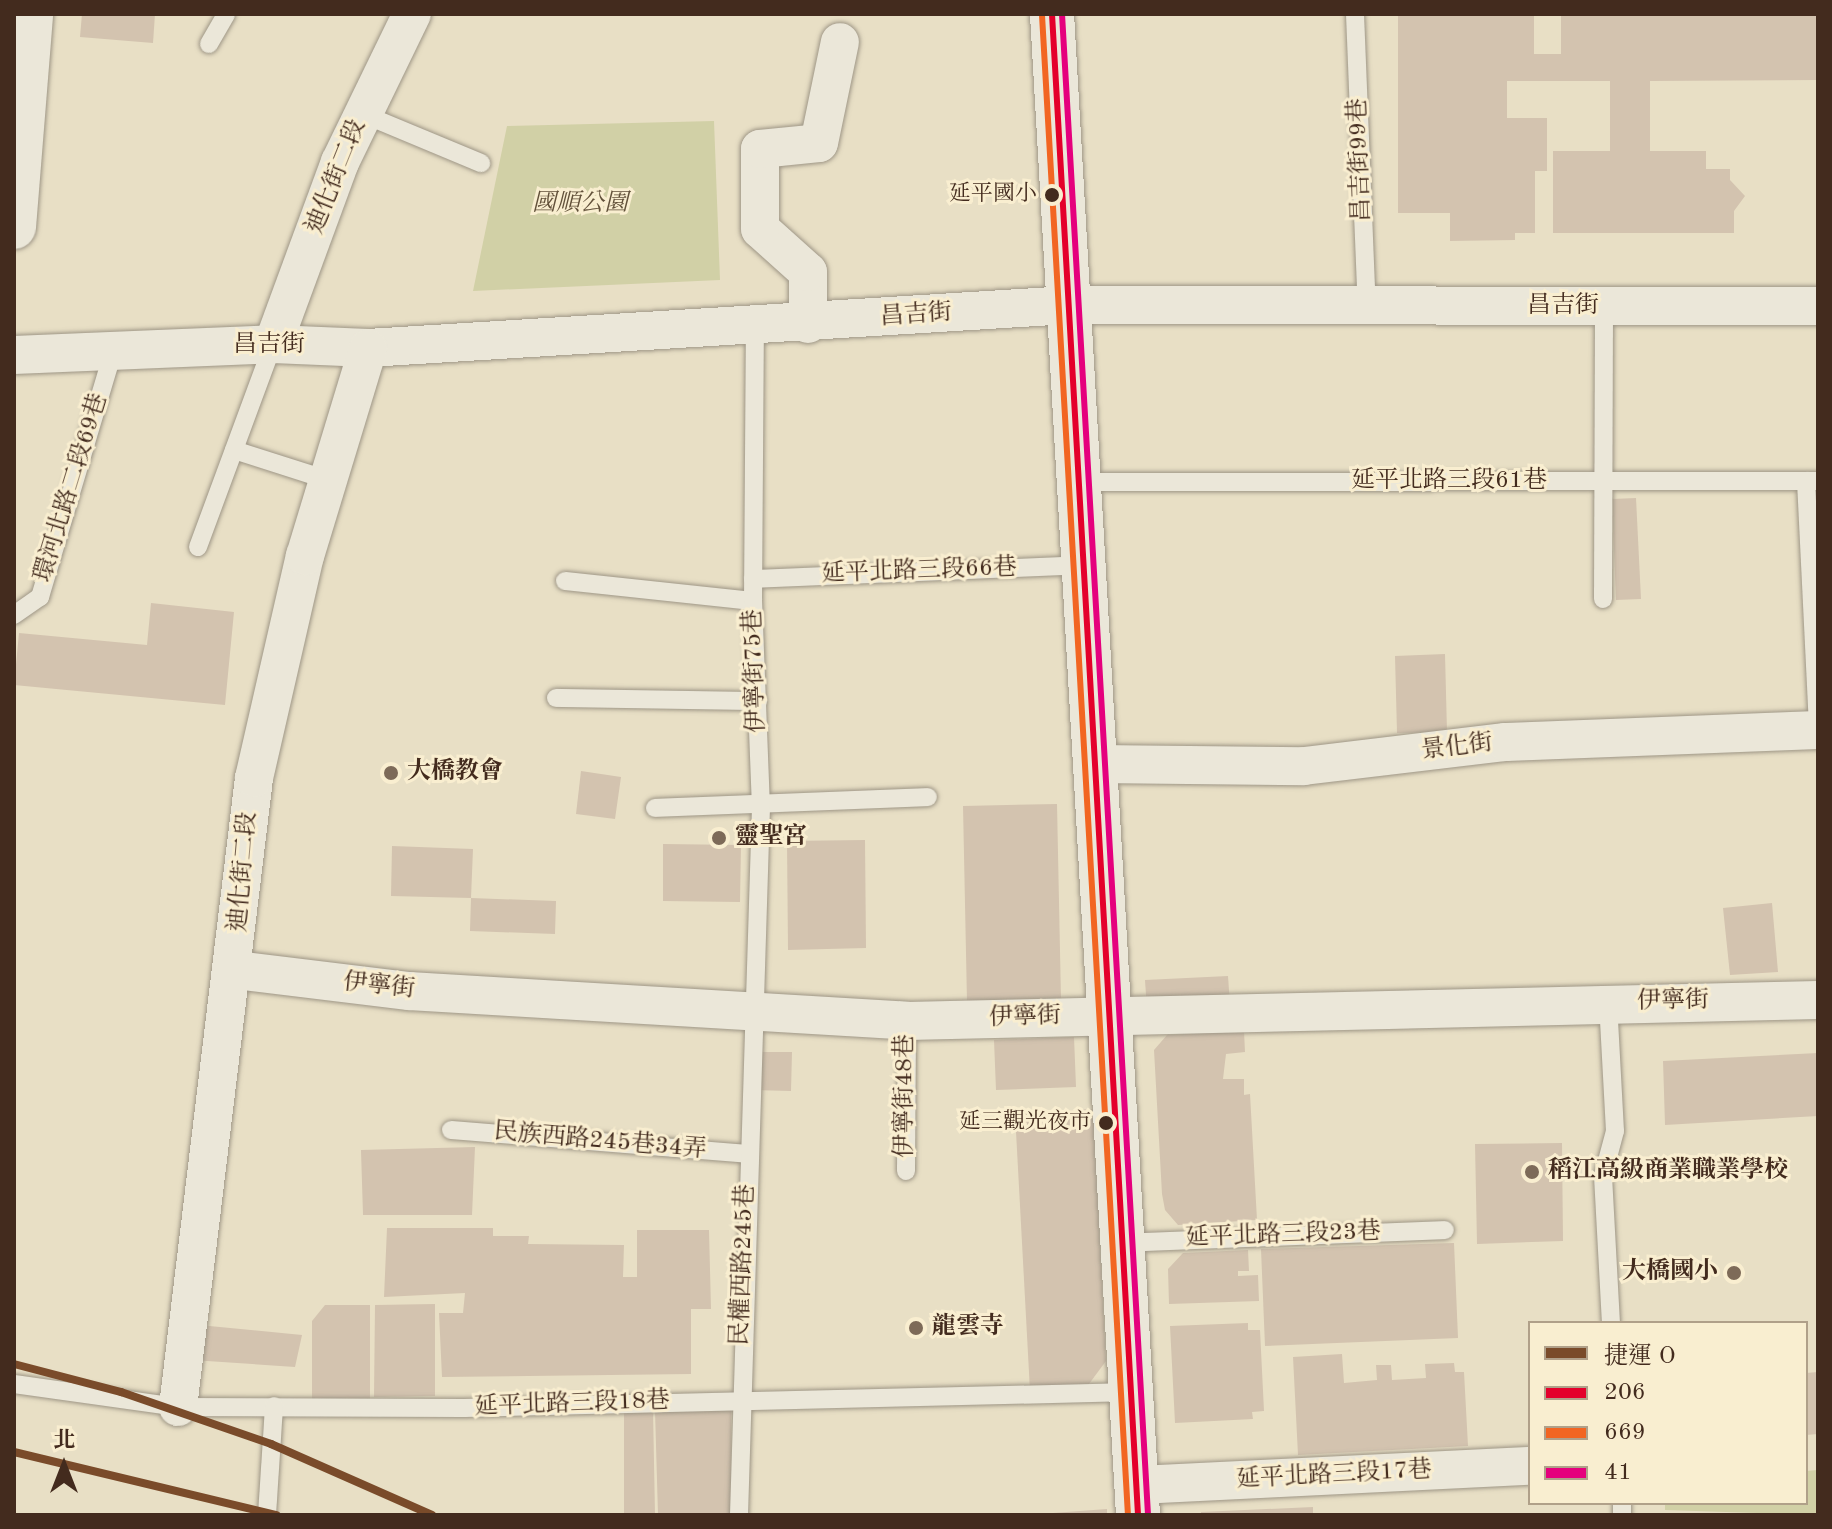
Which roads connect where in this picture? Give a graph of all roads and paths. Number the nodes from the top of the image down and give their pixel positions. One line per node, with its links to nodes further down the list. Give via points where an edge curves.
1 (31, 14): 10 (street)
2 (226, 14): 7 (lane)
3 (412, 14): 8 (street, 迪化街二段)
4 (1052, 14): 11 (street)
5 (1355, 14): 13 (lane, 昌吉街99巷)
6 (840, 42): 15 (street, via 819,143 760,149 760,229 808,272)
7 (209, 44)
8 (363, 114): 9 (lane); 17 (street, 迪化街二段)
9 (481, 163)
10 (14, 227)
11 (1069, 305): 13 (street, 昌吉街); 15 (street, 昌吉街); 24 (street)
12 (1818, 306): 14 (street, 昌吉街)
13 (1367, 307): 14 (street, 昌吉街)
14 (1604, 307): 25 (lane)
15 (808, 324): 16 (street, 昌吉街)
16 (755, 327): 18 (street, 昌吉街); 28 (lane, 伊寧街75巷)
17 (273, 344): 18 (street, 昌吉街); 19 (street, 昌吉街); 21 (lane)
18 (368, 348): 22 (street, 迪化街二段)
19 (114, 349): 20 (street, 昌吉街); 32 (lane, 環河北路二段69巷, via 40,597)
20 (14, 355)
21 (234, 450): 22 (lane); 26 (lane)
22 (328, 480): 40 (street, 迪化街二段, via 254,778)
23 (1812, 481): 25 (lane, 延平北路三段61巷); 35 (lane)
24 (1079, 482): 25 (lane, 延平北路三段61巷); 27 (street)
25 (1603, 482): 30 (lane)
26 (198, 547)
27 (1084, 565): 28 (lane, 延平北路三段66巷); 36 (street)
28 (753, 579): 31 (lane, 伊寧街75巷)
29 (565, 581): 31 (lane)
30 (1603, 599)
31 (753, 601): 34 (lane, 伊寧街75巷)
32 (14, 615)
33 (556, 698): 34 (lane)
34 (758, 701): 39 (lane, 伊寧街75巷)
35 (1818, 730): 36 (street, 景化街, via 1506,742 1304,766)
36 (1096, 764): 44 (street)
37 (928, 797): 39 (lane)
38 (655, 808): 39 (lane)
39 (761, 808): 43 (lane, 伊寧街75巷)
40 (235, 970): 43 (street, 伊寧街, via 409,991); 56 (street, 迪化街二段)
41 (1818, 1000): 42 (street, 伊寧街)
42 (1608, 1002): 44 (street, 伊寧街); 51 (lane, via 1615,1131 1603,1176)
43 (754, 1014): 45 (street, 伊寧街); 47 (lane, 民權西路245巷)
44 (1110, 1015): 45 (street, 伊寧街); 50 (street)
45 (907, 1021): 48 (lane, 伊寧街48巷)
46 (451, 1130): 47 (lane, 民族西路245巷34弄)
47 (748, 1154): 54 (lane, 民權西路245巷)
48 (906, 1171)
49 (1445, 1230): 50 (lane, 延平北路三段23巷)
50 (1122, 1243): 53 (street)
51 (1611, 1321)
52 (14, 1384): 56 (lane, 延平北路三段18巷)
53 (1132, 1392): 54 (lane, 延平北路三段18巷); 58 (street)
54 (740, 1400): 55 (lane, 延平北路三段18巷); 60 (lane, 民權西路245巷)
55 (274, 1406): 56 (lane, 延平北路三段18巷); 59 (lane)
56 (178, 1407)
57 (1528, 1466): 58 (street, 延平北路三段17巷)
58 (1138, 1500)
59 (267, 1515)
60 (739, 1515)

